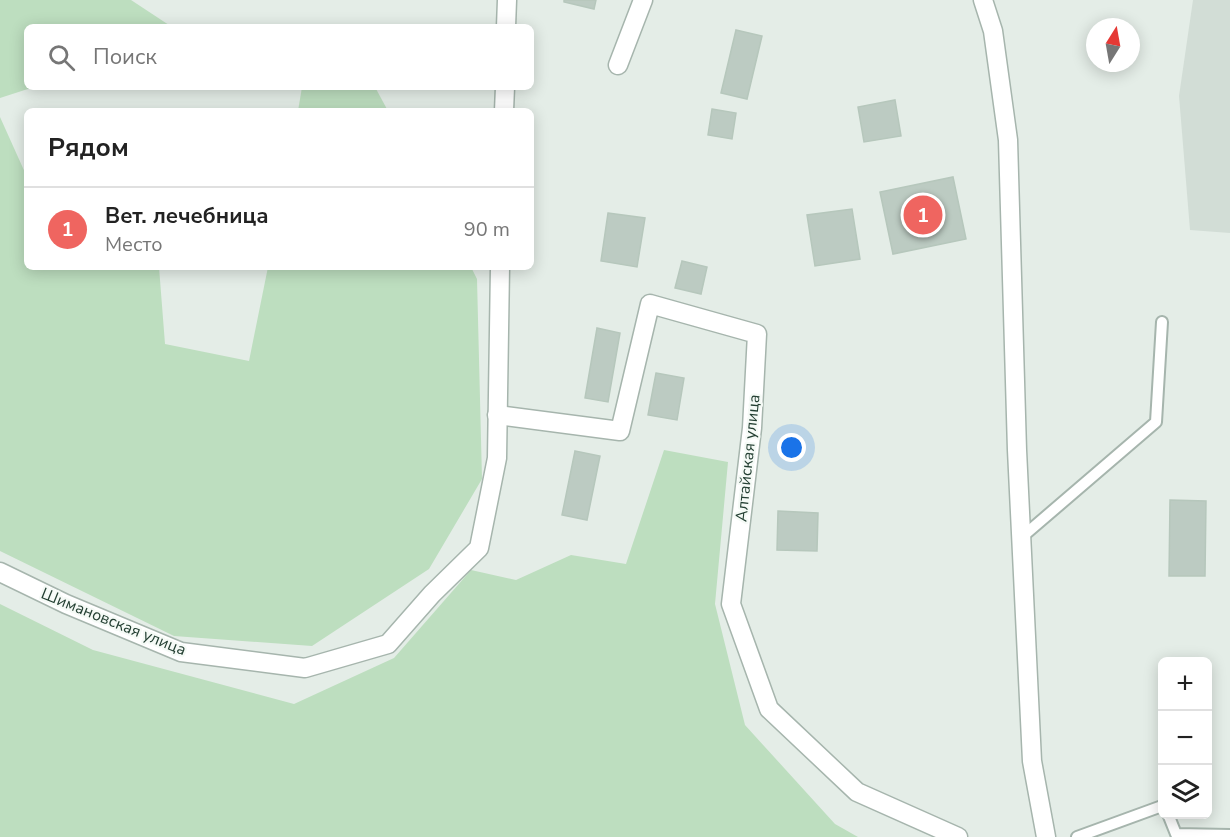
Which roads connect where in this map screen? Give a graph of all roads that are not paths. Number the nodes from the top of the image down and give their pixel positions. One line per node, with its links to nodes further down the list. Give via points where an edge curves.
1 (507, 0): 4 (street)
2 (643, 0): 5 (street)
3 (983, 0): 11 (street, via 993,31 1008,140)
4 (506, 24)
5 (618, 65)
6 (505, 90): 7 (street)
7 (504, 108)
8 (500, 270): 10 (street, Шимановская улица)
9 (1162, 322): 11 (lane, via 1156,422)
10 (497, 415): 12 (street, Шимановская улица, via 497,458 479,548 388,644 305,668 181,652); 17 (street, Алтайская улица, via 620,431 650,304 757,334 752,428 731,604 769,708 857,792)
11 (1022, 537): 18 (street, via 1032,761)
12 (0, 572)
13 (1158, 807): 19 (lane)
14 (1170, 819): 16 (lane)
15 (1230, 834): 16 (lane)
16 (1176, 835)
17 (958, 837)
18 (1046, 837)
19 (1077, 837)

